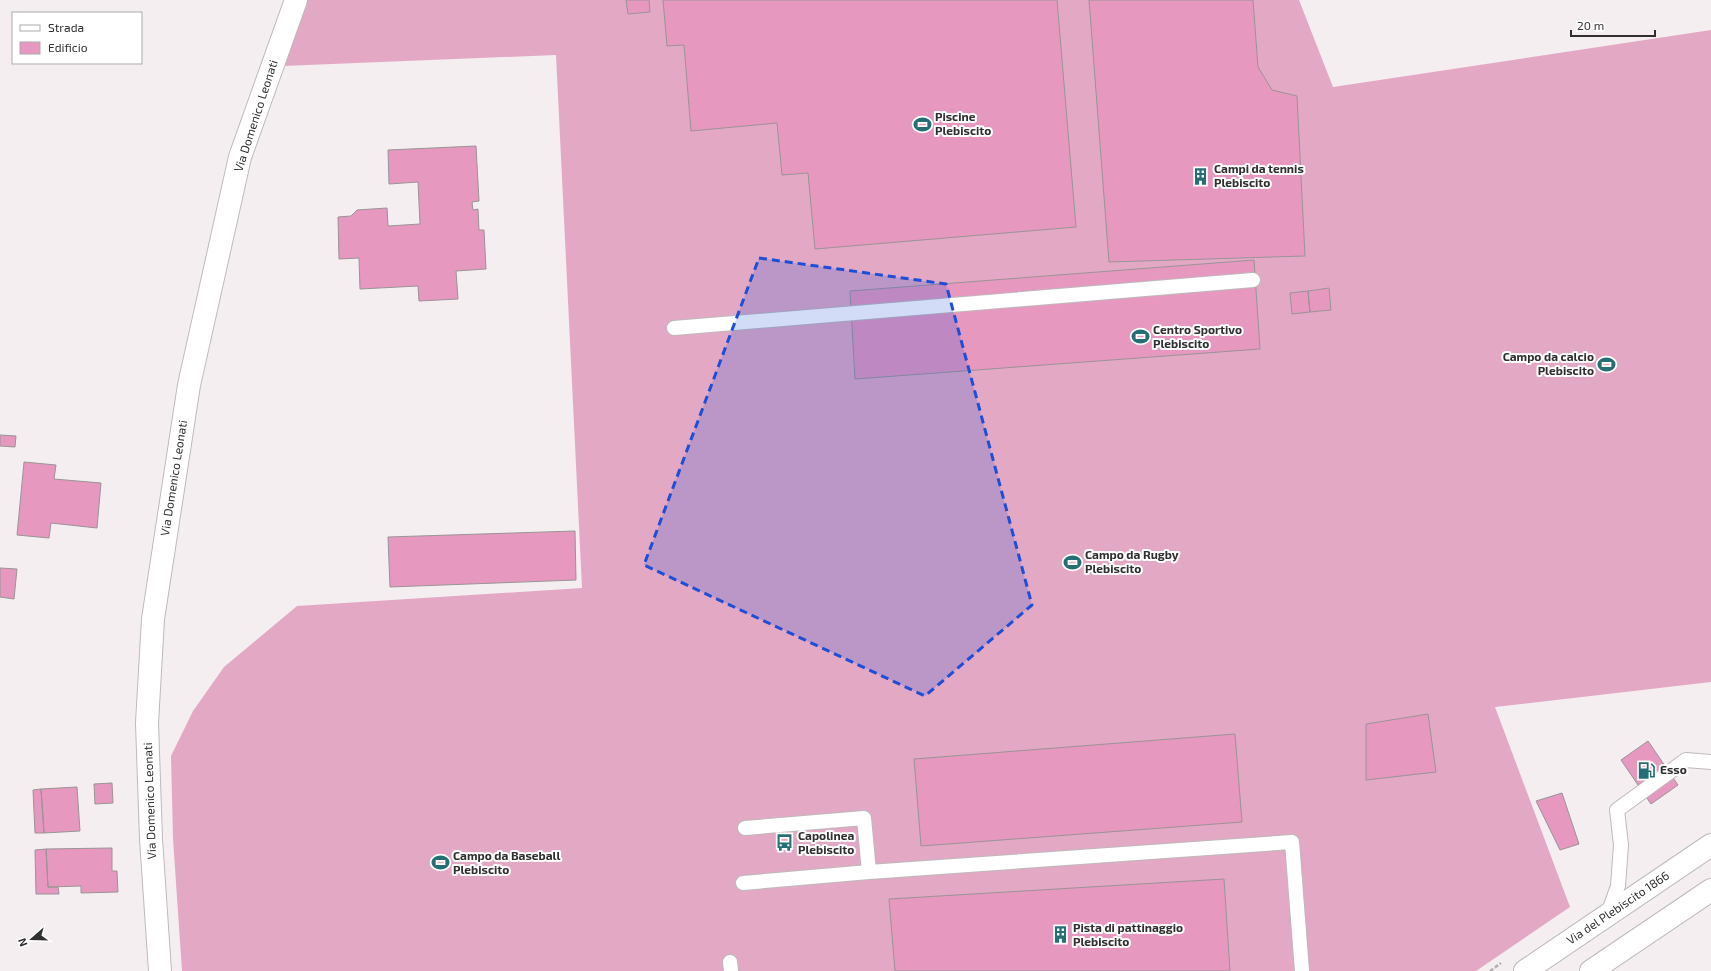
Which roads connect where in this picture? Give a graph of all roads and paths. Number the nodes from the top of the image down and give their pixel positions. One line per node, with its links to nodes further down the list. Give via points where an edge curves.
1 (296, 0): 11 (street, Via Domenico Leonati, via 240,157 189,385 152,619 147,723 151,839)
2 (1253, 280): 3 (lane)
3 (674, 328)
4 (1711, 762): 10 (lane, via 1686,760 1617,810 1621,845 1618,886)
5 (745, 828): 7 (lane, via 864,818)
6 (1711, 845): 10 (street, Via del Plebiscito 1866)
7 (869, 872): 8 (lane); 12 (lane, via 1292,842)
8 (743, 883)
9 (1711, 890): 14 (street)
10 (1608, 914): 13 (street, Via del Plebiscito 1866)
11 (160, 971)
12 (1302, 971)
13 (1525, 971)
14 (1591, 971)

